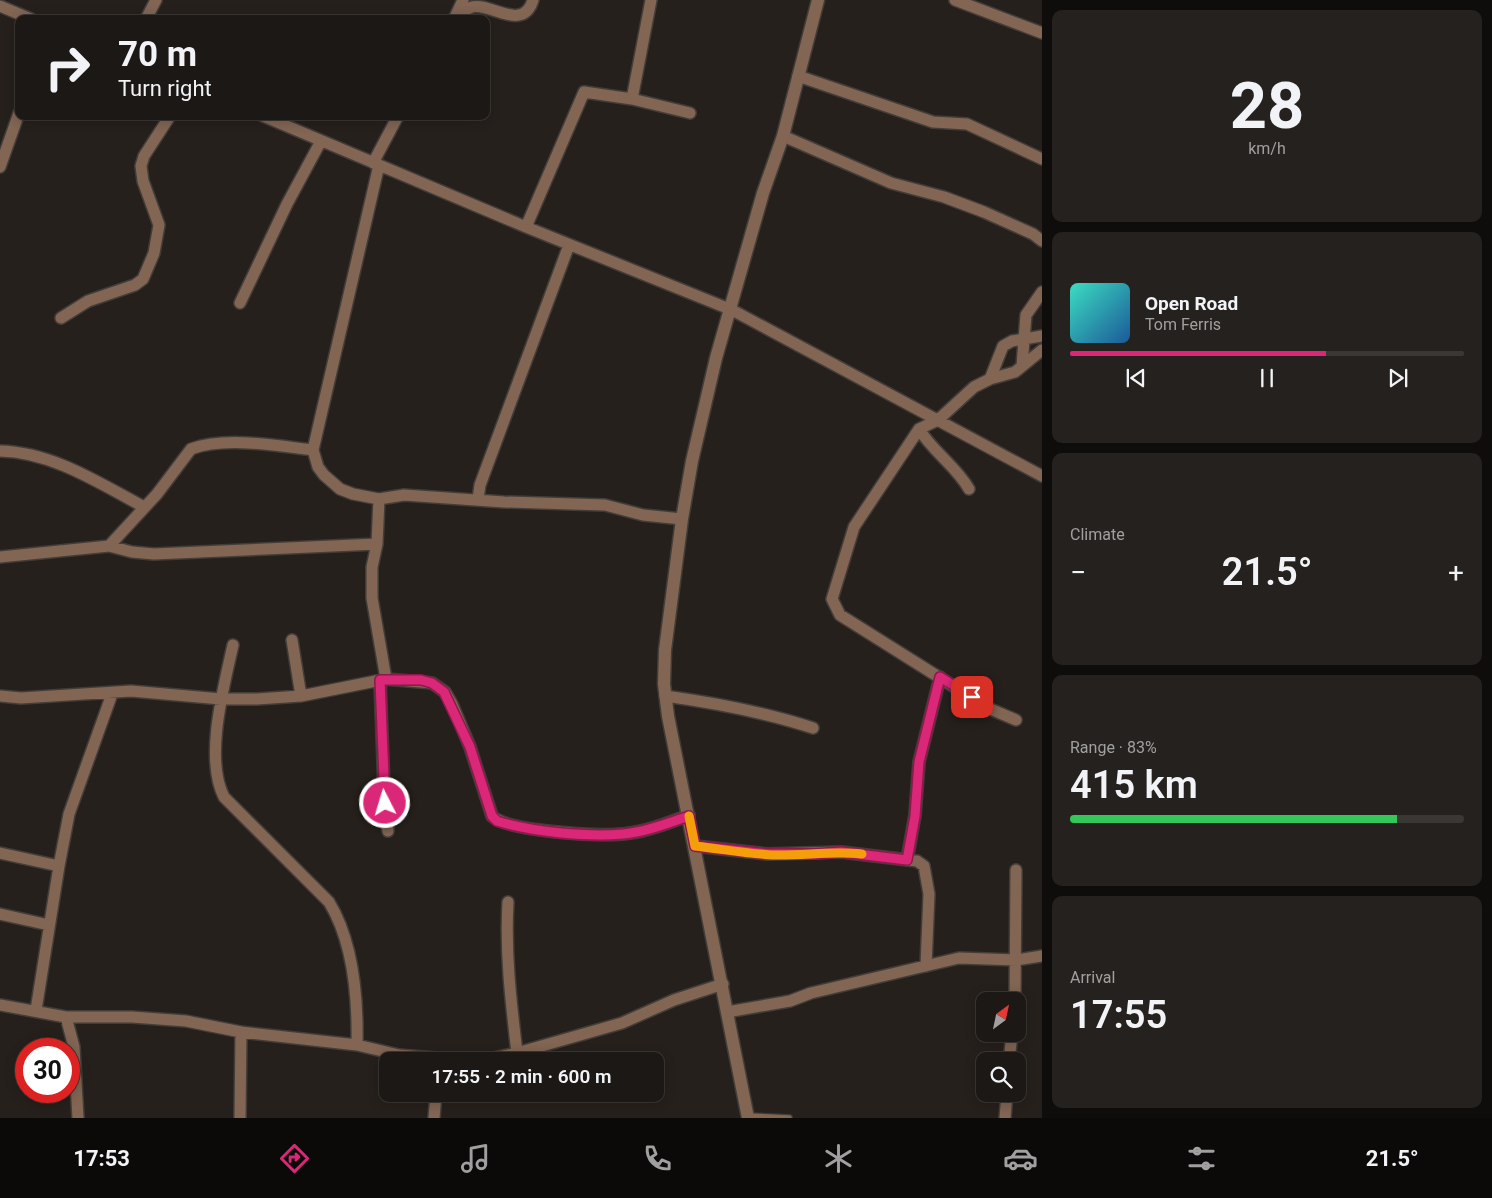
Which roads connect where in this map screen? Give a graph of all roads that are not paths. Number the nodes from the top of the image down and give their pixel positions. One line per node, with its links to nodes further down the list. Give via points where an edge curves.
1 (156, 0): 9 (street)
2 (463, 0): 10 (street)
3 (533, 0): 11 (street, via 522,14 508,16 472,7)
4 (651, 0): 14 (street)
5 (818, 0): 13 (street)
6 (954, 0): 12 (street)
7 (0, 6): 8 (street)
8 (21, 15)
9 (148, 15)
10 (456, 15)
11 (459, 15)
12 (1042, 33)
13 (798, 76): 20 (street); 22 (street, via 933,122 967,124)
14 (632, 99): 15 (street); 25 (street, via 584,92)
15 (690, 113)
16 (17, 120): 24 (street)
17 (167, 120): 31 (street, via 141,166 159,225 154,253 143,279 135,285 88,301)
18 (272, 120): 21 (street)
19 (396, 120): 23 (street)
20 (783, 136): 26 (street, via 890,183 944,197 984,212); 30 (street, via 763,193)
21 (321, 141): 23 (street); 29 (street)
22 (1042, 160)
23 (376, 164): 25 (street); 39 (street)
24 (0, 167)
25 (526, 227): 27 (street)
26 (1042, 241)
27 (569, 245): 30 (street); 44 (street, via 480,485)
28 (1042, 292): 33 (street, via 1026,315)
29 (240, 303)
30 (732, 310): 37 (street); 46 (street, via 704,406)
31 (61, 318)
32 (1042, 336): 33 (street)
33 (1023, 339): 35 (street); 36 (street, via 1003,346)
34 (1042, 350): 35 (street)
35 (1022, 366): 36 (street, via 1006,376)
36 (990, 379): 37 (street, via 974,387)
37 (938, 420): 38 (street); 41 (street)
38 (919, 429): 42 (street, via 929,444 961,475); 52 (street, via 854,526 832,598 840,615)
39 (313, 450): 43 (street, via 318,467 332,483 352,494); 45 (street, via 264,444 199,446 191,449)
40 (0, 452): 45 (street, via 44,458)
41 (1042, 476)
42 (969, 489)
43 (379, 499): 44 (street, via 404,495); 47 (street)
44 (478, 499): 46 (street, via 604,505 643,515)
45 (144, 507): 48 (street)
46 (682, 519): 57 (street, via 665,650)
47 (377, 544): 48 (street, via 154,554); 53 (street, via 372,567 372,598)
48 (109, 546): 49 (street)
49 (0, 556)
50 (292, 640): 56 (street)
51 (234, 646): 58 (street)
52 (940, 677): 59 (street, via 988,708); 65 (street, via 919,762 915,816)
53 (383, 680): 56 (street); 61 (street, via 432,683 444,692 470,747 492,816 497,821 546,830 623,834); 62 (street, via 384,789)
54 (112, 694): 55 (street); 58 (street, via 131,691); 66 (street, via 69,814)
55 (0, 696)
56 (301, 696): 58 (street)
57 (665, 696): 60 (street, via 738,707); 61 (street)
58 (220, 700): 81 (street, via 216,761 220,789 224,797 329,902 335,913 352,970 358,1009)
59 (1016, 720)
60 (812, 728)
61 (689, 816): 63 (street)
62 (388, 831)
63 (695, 846): 65 (street, via 768,854 841,852); 74 (street)
64 (0, 853): 66 (street)
65 (907, 860): 73 (street, via 922,863 926,872 929,894)
66 (59, 866): 70 (street)
67 (1016, 870): 72 (street)
68 (508, 902): 83 (street, via 508,982)
69 (0, 914): 70 (street)
70 (50, 925): 77 (street)
71 (1042, 956): 72 (street)
72 (1016, 960): 73 (street, via 958,958); 75 (street)
73 (926, 966): 78 (street)
74 (723, 984): 78 (street); 84 (street, via 674,1000 622,1023)
75 (1015, 992)
76 (0, 1005): 77 (street)
77 (36, 1010): 79 (street)
78 (727, 1012): 87 (street)
79 (66, 1018): 80 (street, via 177,1020); 88 (street, via 74,1046)
80 (241, 1032): 81 (street); 89 (street)
81 (357, 1045): 82 (street)
82 (386, 1052)
83 (517, 1052)
84 (520, 1052)
85 (435, 1102): 90 (street)
86 (1006, 1102): 92 (street)
87 (747, 1117): 91 (lane)
88 (78, 1118)
89 (240, 1118)
90 (434, 1118)
91 (789, 1118)
92 (1005, 1118)

